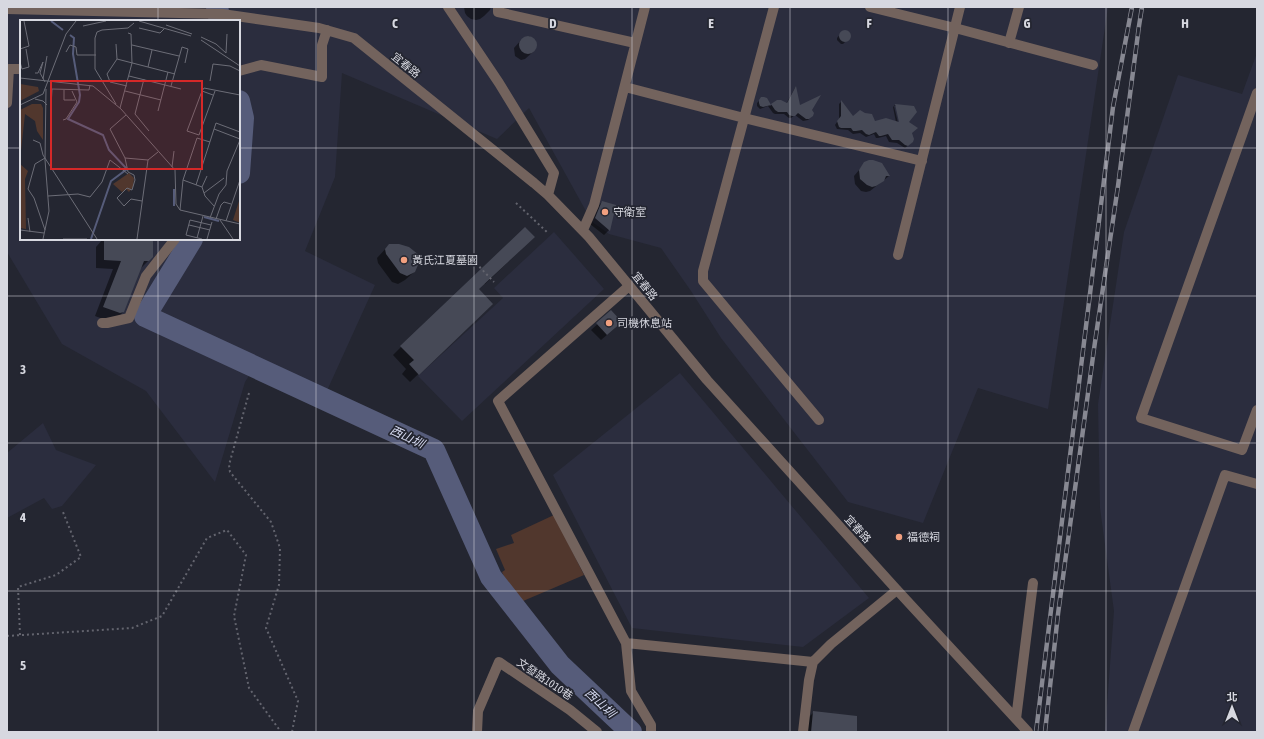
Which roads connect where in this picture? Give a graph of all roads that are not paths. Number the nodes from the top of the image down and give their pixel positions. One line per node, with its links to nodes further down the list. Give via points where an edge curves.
1 (448, 7): 21 (street, via 499,83 554,174)
2 (498, 7): 11 (street, via 498,12)
3 (645, 7): 11 (street)
4 (774, 7): 19 (street)
5 (870, 7): 9 (street)
6 (960, 7): 9 (street)
7 (1019, 7): 12 (street)
8 (7, 9): 10 (street, 宜春路, via 222,14)
9 (955, 28): 12 (street); 20 (street)
10 (327, 30): 15 (street, via 322,45 322,77 261,65); 21 (street, 宜春路, via 354,38)
11 (635, 43): 16 (street)
12 (1009, 43): 13 (street)
13 (1093, 65)
14 (20, 69): 18 (street, via 9,69)
15 (240, 71)
16 (625, 87): 19 (street); 22 (street, via 594,205)
17 (1257, 93): 27 (street, via 1142,418 1242,450)
18 (7, 103)
19 (744, 118): 20 (street); 28 (street, via 703,271 703,281)
20 (922, 161): 24 (street)
21 (548, 195): 22 (street, 宜春路)
22 (583, 230): 25 (street, 宜春路)
23 (174, 240): 26 (street, via 146,276 129,318)
24 (898, 255)
25 (629, 286): 31 (street, 宜春路, via 707,380); 32 (street, via 498,401)
26 (102, 323)
27 (1257, 410)
28 (819, 420)
29 (1257, 484): 40 (street, via 1225,475)
30 (1032, 583): 34 (street)
31 (898, 590): 33 (street, via 831,644); 34 (street, 宜春路)
32 (626, 643): 33 (street); 37 (street, via 631,691 651,725)
33 (813, 662): 38 (street)
34 (1016, 719): 39 (street, 宜春路)
35 (477, 732): 36 (street, 文發路1010巷, via 478,711 499,662 570,710)
36 (597, 732)
37 (651, 732)
38 (802, 732)
39 (1028, 732)
40 (1133, 732)

